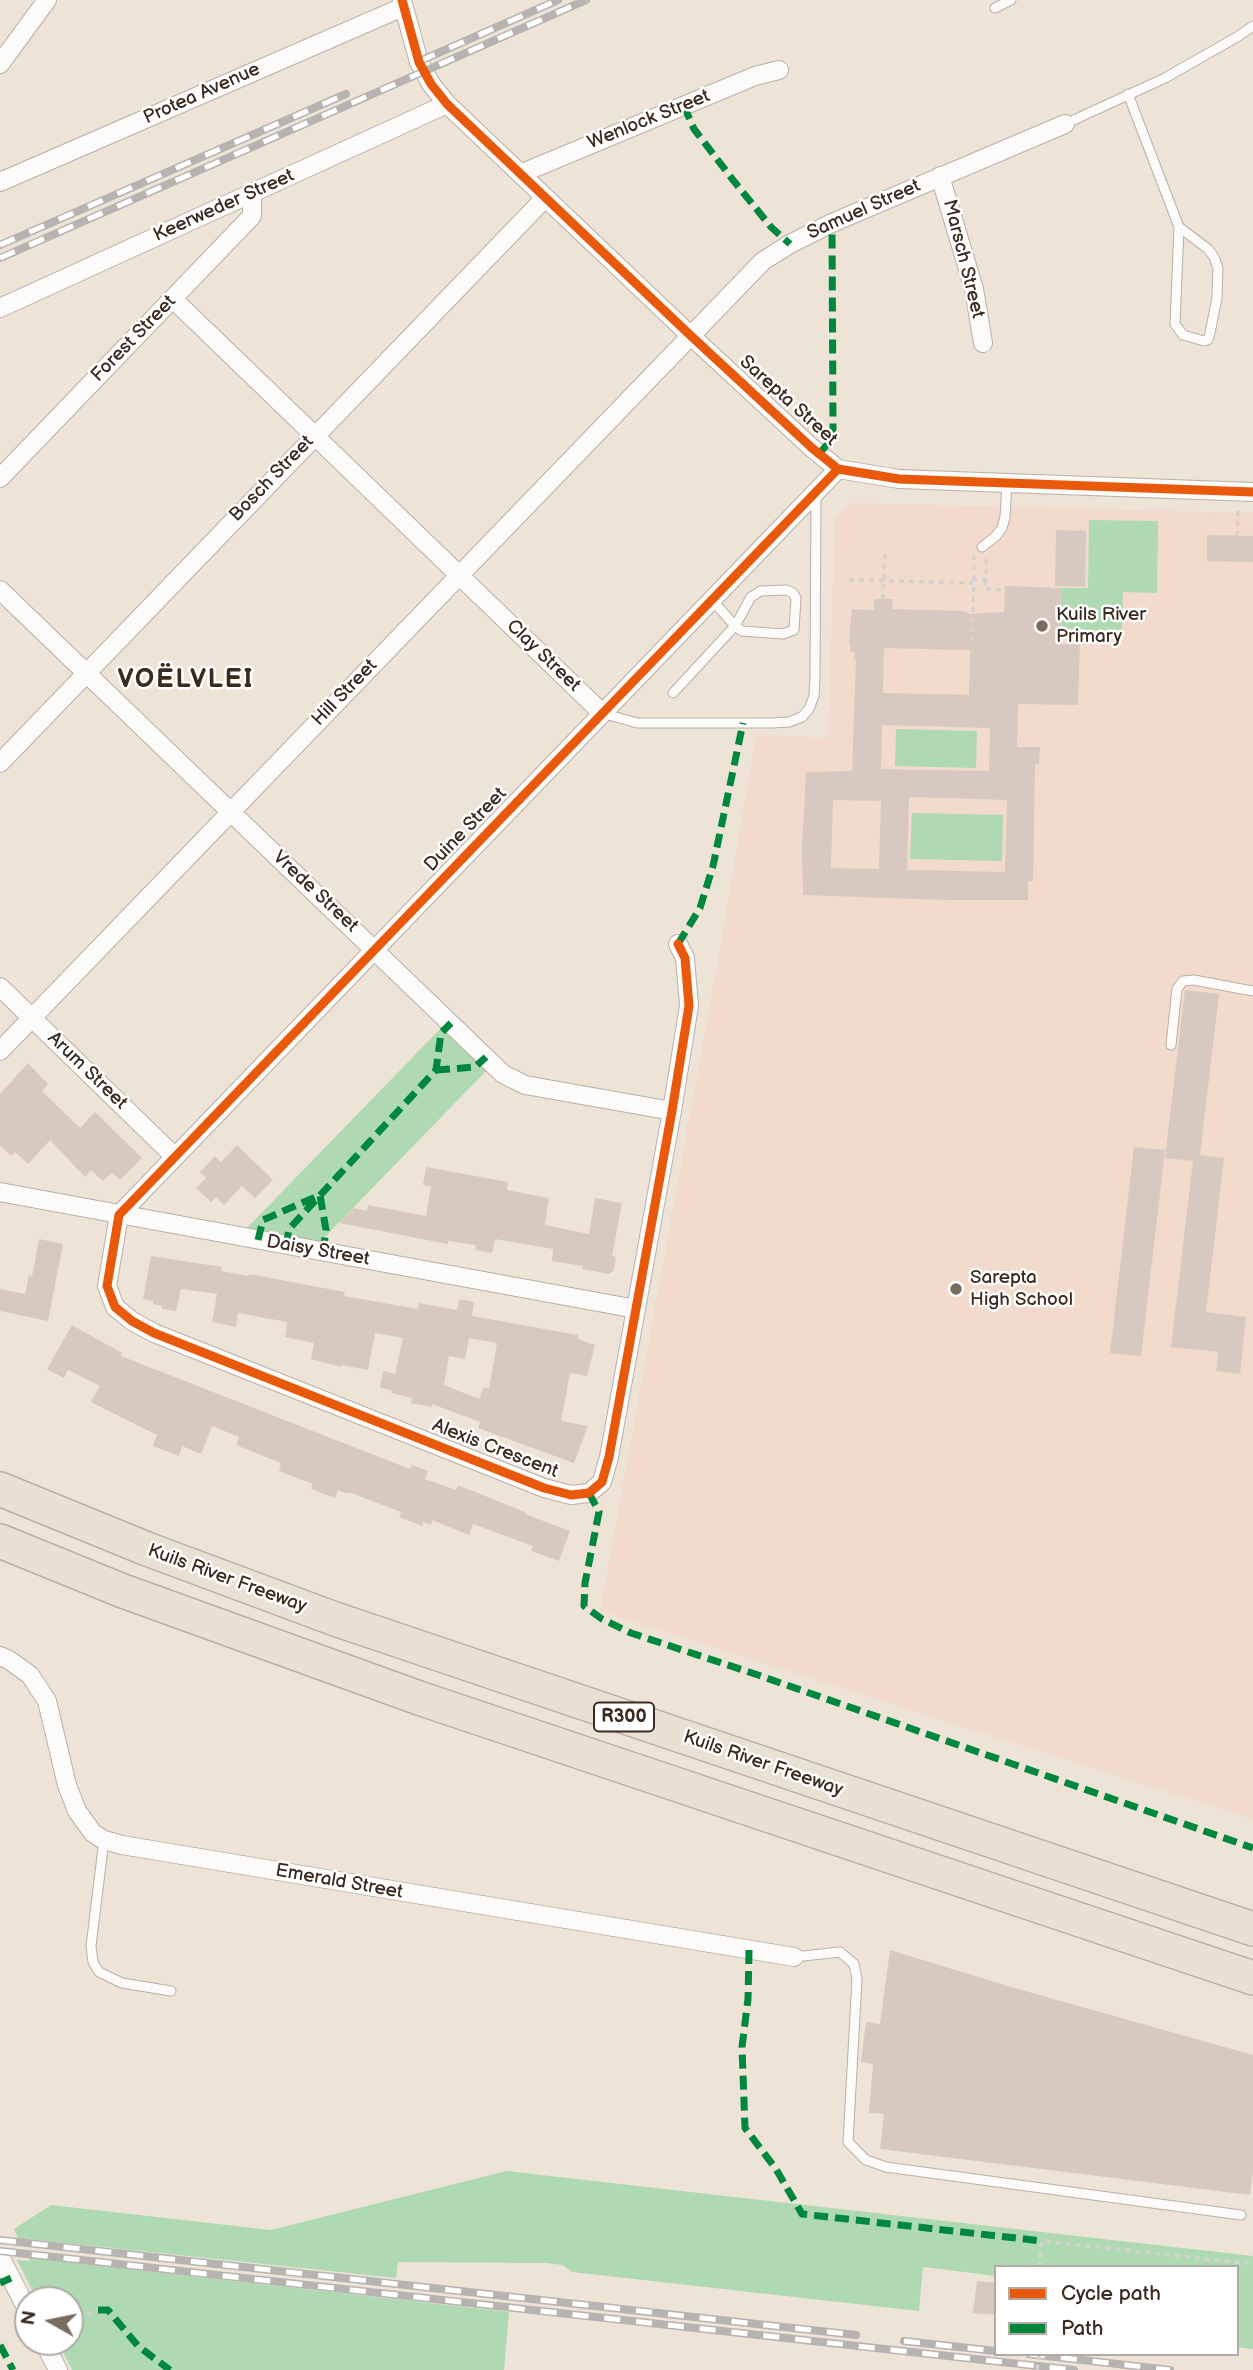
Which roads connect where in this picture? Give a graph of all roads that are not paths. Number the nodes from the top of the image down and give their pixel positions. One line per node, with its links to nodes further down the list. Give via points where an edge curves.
1 (47, 0): 6 (street)
2 (1012, 0): 4 (lane)
3 (402, 3): 9 (street, Sarepta Street, via 421,66); 13 (street, Protea Avenue)
4 (995, 8)
5 (1253, 26): 8 (lane, via 1165,78)
6 (0, 64)
7 (779, 70): 11 (street, Wenlock Street)
8 (1128, 94): 10 (lane); 16 (lane)
9 (447, 104): 11 (street, Sarepta Street); 14 (street, Keerweder Street)
10 (1065, 124): 12 (street, Samuel Street)
11 (520, 174): 15 (street, Sarepta Street)
12 (940, 176): 19 (street, Samuel Street, via 832,223 763,261); 20 (street, Marsch Street, via 974,289)
13 (0, 182)
14 (252, 193): 17 (street, Forest Street, via 252,216); 18 (street, Keerweder Street)
15 (545, 198): 19 (street, Sarepta Street); 21 (street, Bosch Street)
16 (1179, 227): 16 (lane, via 1208,250 1218,268 1217,298 1208,340 1204,341 1183,335 1175,324)
17 (173, 299): 21 (street, Clay Street); 23 (street, Forest Street)
18 (0, 308)
19 (690, 335): 22 (street, Sarepta Street); 28 (street, Hill Street)
20 (983, 343)
21 (314, 435): 28 (street, Clay Street); 32 (street, Bosch Street)
22 (838, 469): 24 (street, Sarepta Street, via 899,479); 25 (street, Duine Street)
23 (0, 478)
24 (1007, 484): 26 (street, Sarepta Street); 27 (lane, via 1002,528)
25 (816, 491): 30 (street, Duine Street); 34 (lane, Clay Street, via 816,678 814,696 802,717 772,723 637,723)
26 (1246, 492)
27 (978, 549)
28 (459, 574): 34 (street, Clay Street); 36 (street, Hill Street)
29 (0, 590): 32 (street, Vrede Street)
30 (712, 600): 31 (lane); 34 (street, Duine Street)
31 (736, 626): 31 (lane, via 747,604 761,591 786,590 796,598 796,624 790,633 751,633); 33 (lane)
32 (86, 673): 35 (street, Bosch Street); 36 (street, Vrede Street)
33 (673, 693)
34 (602, 713): 38 (street, Duine Street)
35 (0, 762)
36 (230, 812): 38 (street, Vrede Street); 41 (street, Hill Street)
37 (678, 944): 44 (street, Alexis Crescent, via 685,958 689,1006)
38 (376, 950): 44 (street, Vrede Street, via 513,1080); 45 (street, Duine Street)
39 (0, 987): 41 (street, Arum Street)
40 (1253, 990): 42 (lane, via 1194,980 1180,984)
41 (31, 1017): 43 (street, Hill Street); 45 (street, Arum Street)
42 (1171, 1045)
43 (0, 1051)
44 (672, 1111): 48 (street, Alexis Crescent)
45 (174, 1156): 47 (street, Duine Street)
46 (0, 1192): 47 (street, Daisy Street)
47 (119, 1215): 48 (street, Daisy Street); 48 (street, Alexis Crescent, via 107,1286 115,1307 132,1321 544,1488 571,1494 589,1493 601,1482)
48 (636, 1309)
49 (0, 1489): 53 (highway, Kuils River Freeway / R300, via 335,1619)
50 (0, 1541): 55 (highway, R300, via 122,1591 419,1698)
51 (0, 1656): 52 (street, via 30,1675 47,1701 77,1811)
52 (104, 1840): 54 (street, Emerald Street); 56 (lane, via 93,1962 99,1972 122,1983)
53 (1253, 1929)
54 (793, 1957): 57 (lane, via 840,1952 854,1964 857,1979 848,2142 866,2160)
55 (1253, 1978)
56 (171, 1991)
57 (1241, 2215)
58 (3, 2262): 59 (street)
59 (15, 2286)

